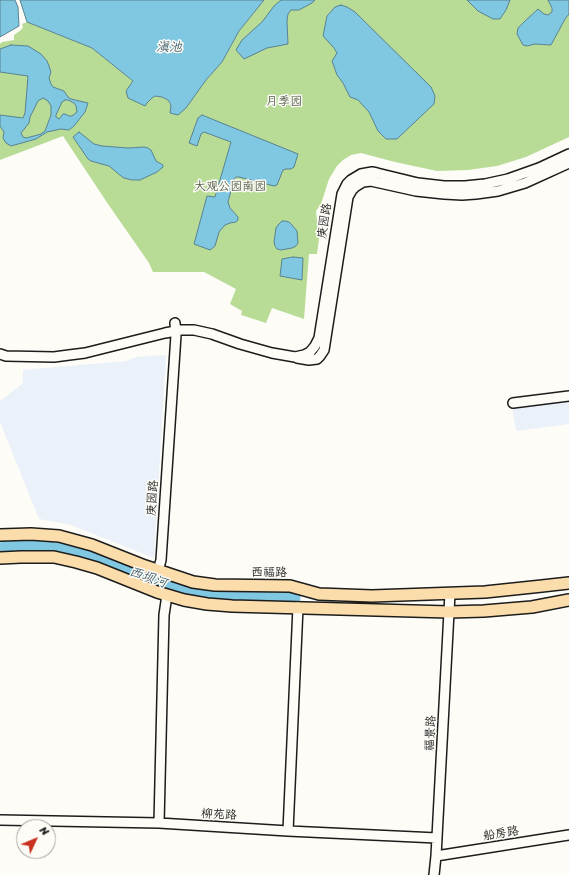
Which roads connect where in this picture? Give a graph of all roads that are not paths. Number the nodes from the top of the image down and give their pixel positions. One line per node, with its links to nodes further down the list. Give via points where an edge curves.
1 (569, 154): 5 (street, 庚园路, via 526,173 484,184 444,186 418,183 372,172 361,174 351,180 342,194 319,338 310,352)
2 (569, 163): 5 (street, via 525,183 476,194 423,192 371,181 355,187 348,197 324,350 317,359)
3 (175, 327): 4 (street, via 85,353 54,357); 5 (street, via 212,334 272,353); 10 (street, 庚园路, via 161,560)
4 (0, 354)
5 (295, 357)
6 (569, 396): 7 (street)
7 (513, 403)
8 (0, 535): 10 (main road, 西福路, via 59,536 92,545)
9 (0, 558): 13 (main road, via 54,557 96,568)
10 (158, 571): 12 (main road, 西福路, via 192,582 290,586 319,594 372,596)
11 (569, 583): 12 (main road, 西福路)
12 (450, 593): 16 (street, 福景路)
13 (167, 595): 15 (main road, via 207,604); 18 (street, via 164,615)
14 (569, 600): 16 (main road, via 532,607)
15 (298, 607): 16 (main road); 19 (street)
16 (449, 612): 21 (street, 福景路)
17 (0, 820): 18 (street, 柳苑路)
18 (159, 823): 19 (street, 柳苑路)
19 (288, 831): 21 (street, 柳苑路)
20 (569, 835): 22 (street, 船房路)
21 (437, 838): 22 (street, 福景路)
22 (436, 856): 23 (street, 福景路)
23 (434, 875)

